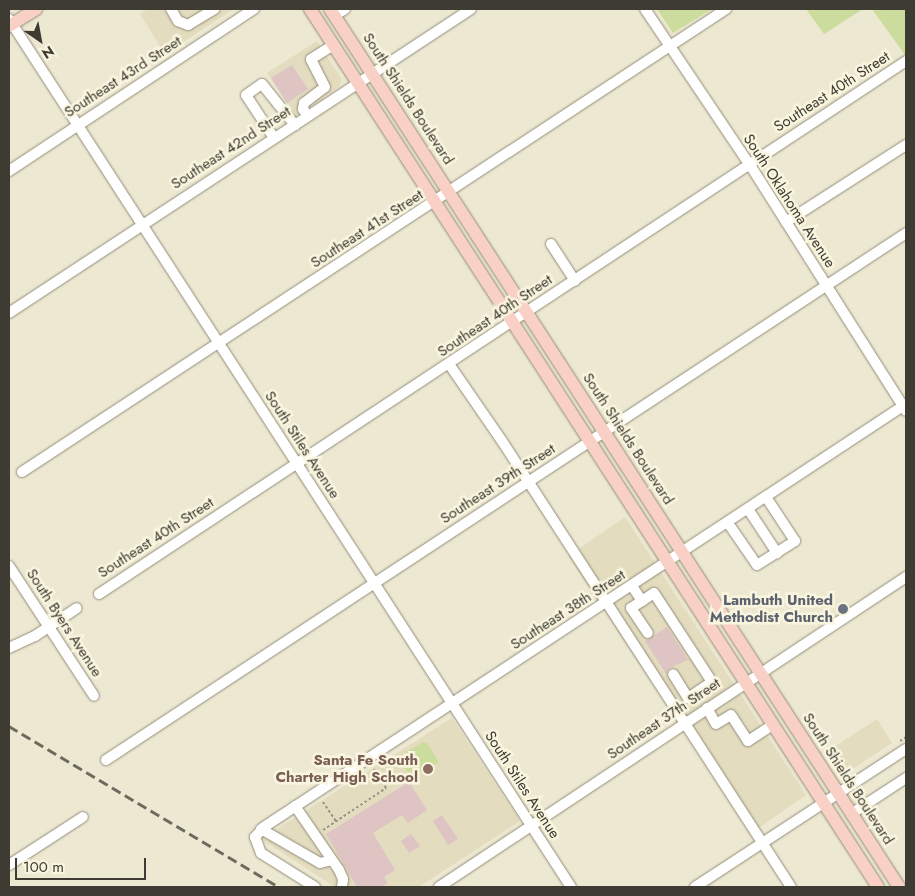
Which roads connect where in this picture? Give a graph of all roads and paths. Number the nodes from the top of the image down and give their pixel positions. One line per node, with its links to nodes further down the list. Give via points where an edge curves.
1 (36, 9): 10 (main road)
2 (171, 9): 3 (street, via 178,22 188,25)
3 (215, 9)
4 (254, 9): 17 (street, Southeast 43rd Street)
5 (310, 9): 11 (main road)
6 (471, 9): 14 (street, Southeast 42nd Street)
7 (646, 9): 12 (street, South Oklahoma Avenue)
8 (726, 9): 12 (street, Southeast 41st Street)
9 (336, 11): 14 (main road, South Shields Boulevard)
10 (10, 23): 17 (street, South Stiles Avenue)
11 (333, 45): 15 (main road); 16 (street, via 311,59 325,87 304,103 303,109)
12 (669, 47): 21 (street, South Oklahoma Avenue); 23 (street, Southeast 41st Street)
13 (906, 61): 21 (street, Southeast 40th Street)
14 (372, 73): 15 (street, Southeast 42nd Street); 23 (main road, South Shields Boulevard)
15 (358, 83): 16 (street, Southeast 42nd Street); 24 (main road)
16 (308, 116): 18 (street, Southeast 42nd Street)
17 (78, 125): 22 (street, Southeast 43rd Street); 26 (street, South Stiles Avenue)
18 (295, 125): 19 (street, Southeast 42nd Street); 19 (street, via 262,84 246,95)
19 (274, 138): 26 (street, Southeast 42nd Street)
20 (906, 145): 25 (street)
21 (750, 165): 25 (street, South Oklahoma Avenue); 29 (street, Southeast 40th Street)
22 (9, 171)
23 (448, 192): 24 (street, Southeast 41st Street); 32 (main road, South Shields Boulevard)
24 (434, 202): 33 (main road); 34 (street, Southeast 41st Street)
25 (786, 222): 30 (street, South Oklahoma Avenue)
26 (141, 226): 31 (street, Southeast 42nd Street); 34 (street, South Stiles Avenue)
27 (906, 233): 30 (street, Southeast 39th Street)
28 (551, 244): 29 (street)
29 (575, 281): 32 (street, Southeast 40th Street)
30 (826, 286): 36 (street, South Oklahoma Avenue); 37 (street, Southeast 39th Street)
31 (9, 313)
32 (527, 313): 33 (street, Southeast 40th Street); 37 (main road, South Shields Boulevard)
33 (513, 322): 35 (street, Southeast 40th Street); 38 (main road)
34 (219, 344): 39 (street, South Stiles Avenue); 40 (street, Southeast 41st Street)
35 (449, 364): 39 (street, Southeast 40th Street); 41 (street)
36 (905, 408): 42 (street, Southeast 38th Street)
37 (604, 432): 38 (street, Southeast 39th Street); 45 (main road, South Shields Boulevard)
38 (590, 442): 41 (street, Southeast 39th Street); 47 (main road)
39 (296, 465): 50 (street, South Stiles Avenue); 52 (street, Southeast 40th Street)
40 (22, 472)
41 (527, 483): 50 (street, Southeast 39th Street); 54 (street)
42 (766, 497): 43 (street, Southeast 38th Street); 46 (street, via 795,541)
43 (748, 509): 44 (street, Southeast 38th Street); 46 (street)
44 (728, 522): 45 (street, Southeast 38th Street); 46 (street, via 757,565)
45 (682, 552): 47 (street, Southeast 38th Street); 59 (main road, South Shields Boulevard)
46 (777, 552)
47 (668, 562): 51 (street, Southeast 38th Street); 61 (main road)
48 (9, 566): 56 (street, South Byers Avenue)
49 (906, 577): 59 (street, Southeast 37th Street)
50 (374, 584): 64 (street, South Stiles Avenue); 69 (street, Southeast 39th Street)
51 (632, 586): 53 (street); 54 (street, Southeast 38th Street)
52 (99, 594)
53 (642, 601): 57 (street, via 631,608); 62 (street, via 654,593 712,682)
54 (605, 603): 64 (street, Southeast 38th Street); 66 (street)
55 (77, 608): 56 (street)
56 (48, 626): 58 (street); 63 (street, South Byers Avenue)
57 (648, 633)
58 (9, 648)
59 (760, 672): 61 (street, Southeast 37th Street); 72 (main road, South Shields Boulevard)
60 (673, 674): 62 (street, via 688,698)
61 (746, 683): 65 (street, Southeast 37th Street); 67 (main road)
62 (701, 689): 65 (street)
63 (94, 696)
64 (452, 705): 75 (street, Southeast 38th Street); 79 (street, South Stiles Avenue)
65 (709, 707): 66 (street, Southeast 37th Street); 67 (street, via 716,724 730,715 748,741)
66 (684, 724): 79 (street, Southeast 37th Street); 82 (street)
67 (773, 724): 74 (main road)
68 (905, 753): 72 (street)
69 (106, 760)
70 (371, 765): 78 (path, via 386,788)
71 (906, 778): 76 (street)
72 (838, 794): 74 (street); 76 (main road, South Shields Boulevard)
73 (323, 802): 78 (path)
74 (824, 804): 82 (street); 91 (main road)
75 (296, 806): 80 (street, Southeast 38th Street); 83 (street)
76 (851, 814): 92 (main road, South Shields Boulevard)
77 (82, 817): 84 (street)
78 (336, 821): 81 (path)
79 (531, 825): 87 (street, Southeast 37th Street); 88 (street, South Stiles Avenue)
80 (261, 829): 83 (street, via 320,863); 85 (street, via 255,837 261,853)
81 (319, 833)
82 (762, 844): 89 (street); 90 (street)
83 (332, 860): 86 (street, via 343,879)
84 (9, 865)
85 (315, 887)
86 (342, 887)
87 (439, 887)
88 (571, 887)
89 (695, 887)
90 (791, 887)
91 (878, 887)
92 (899, 887)

